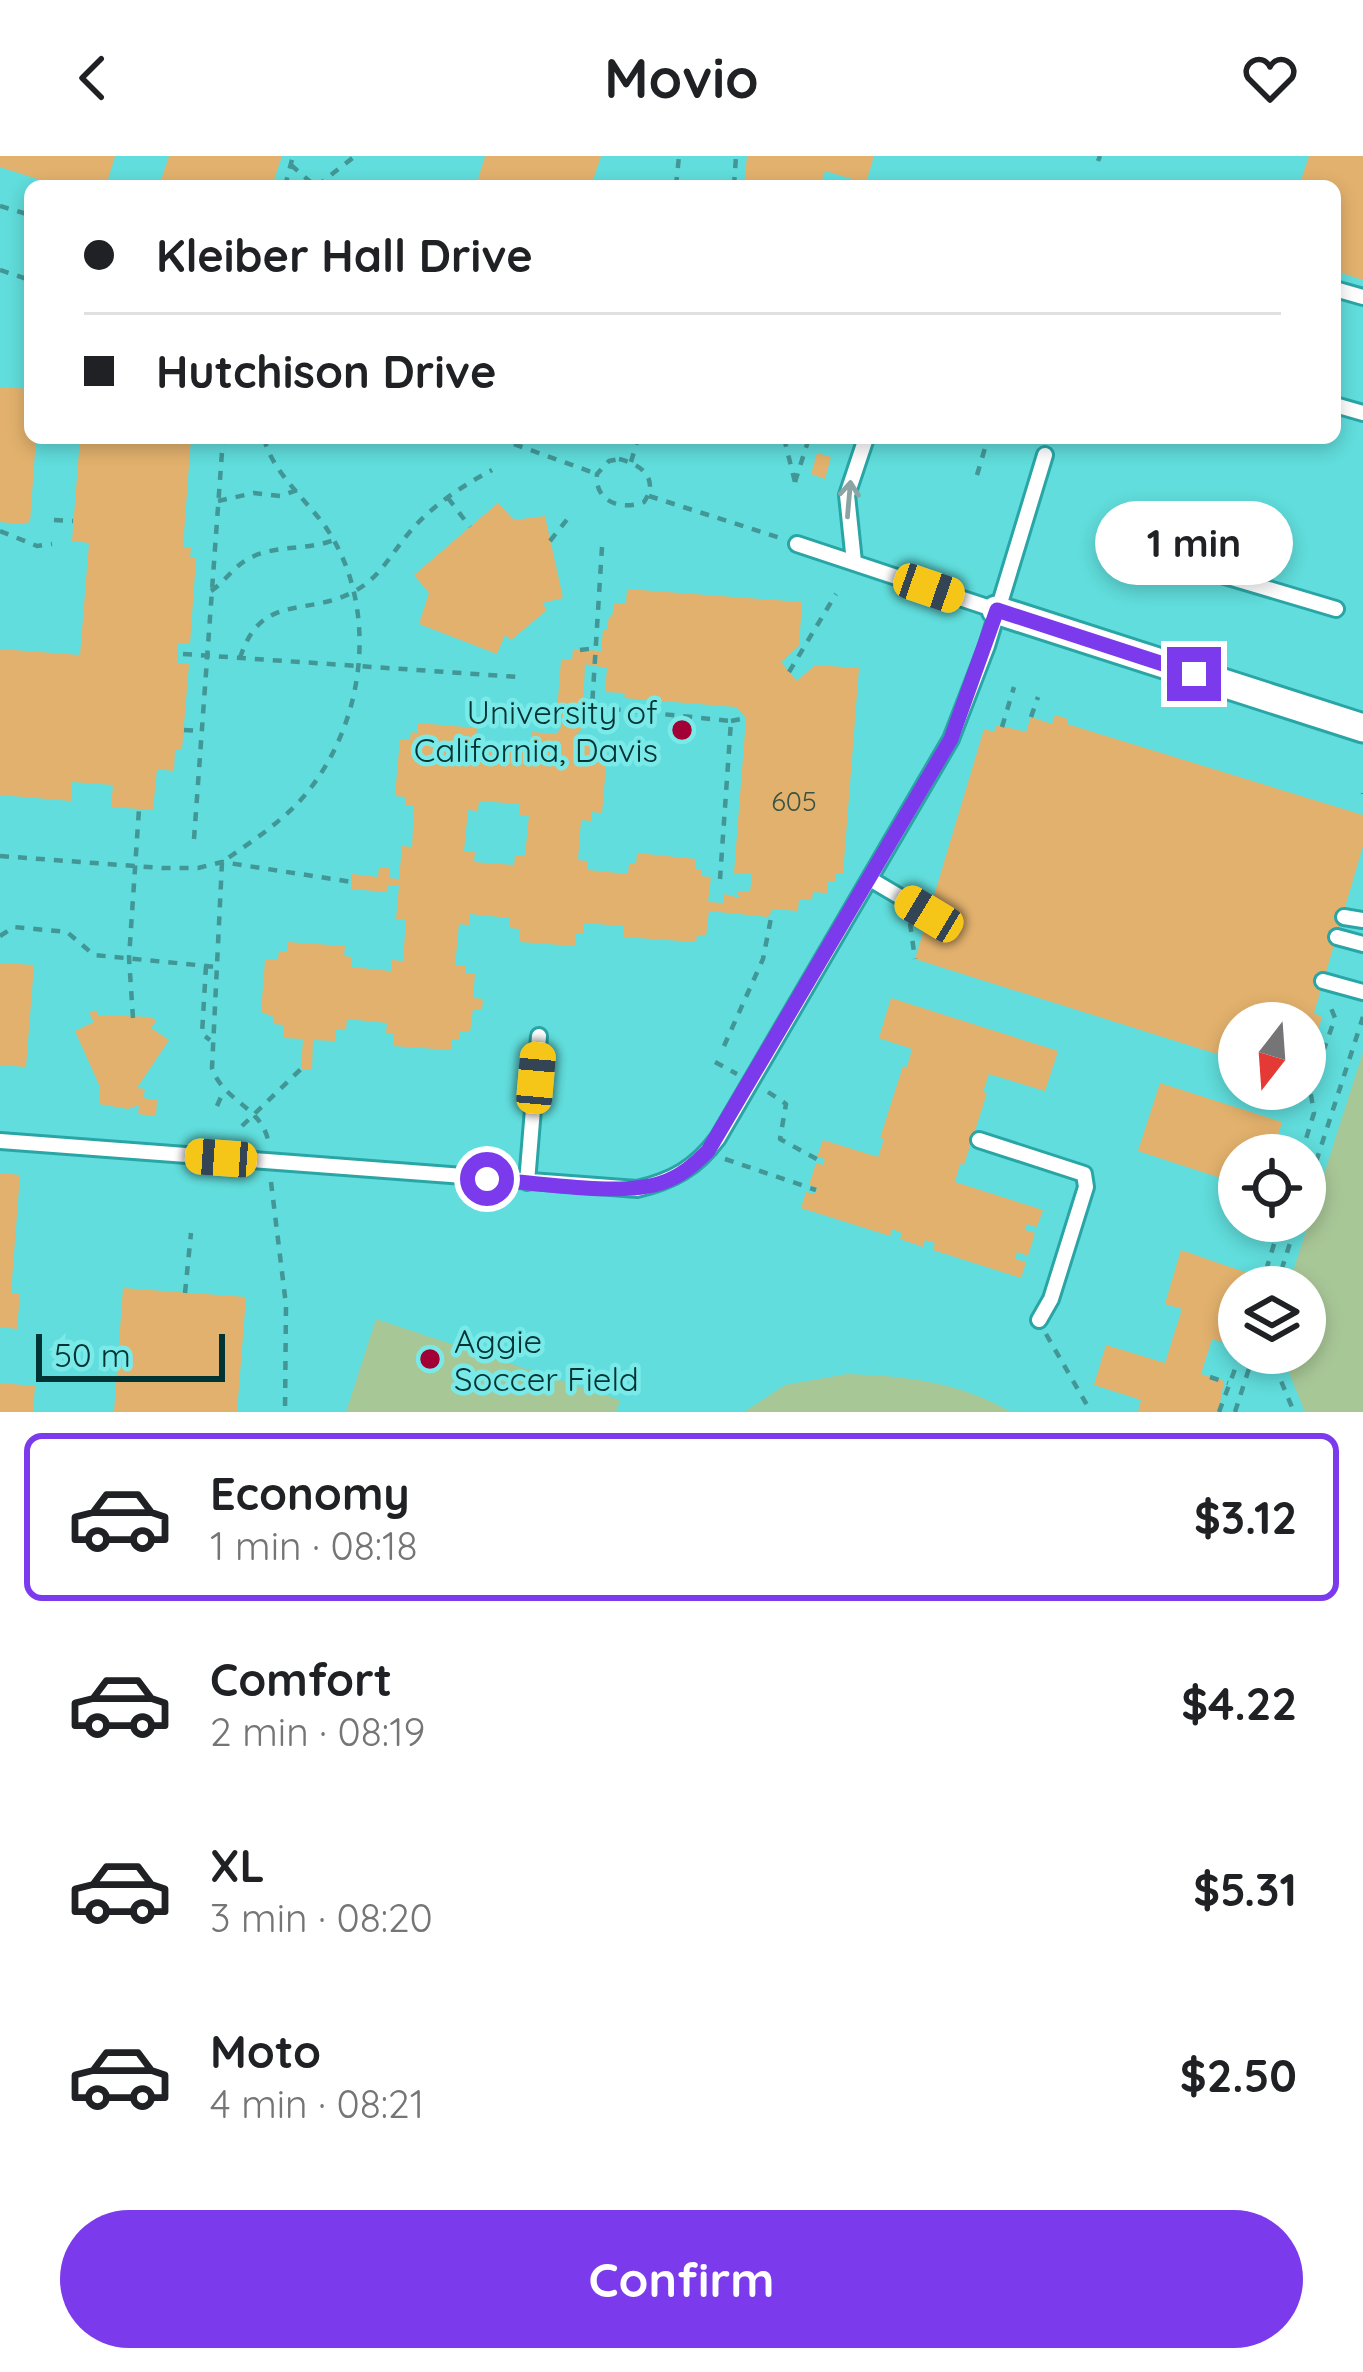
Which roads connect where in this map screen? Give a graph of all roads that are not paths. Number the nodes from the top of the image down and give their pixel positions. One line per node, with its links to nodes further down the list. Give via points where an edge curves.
1 (864, 444): 5 (lane, one-way to 1, via 847,495)
2 (1045, 455): 7 (lane)
3 (1107, 541): 6 (lane)
4 (797, 544): 5 (lane)
5 (854, 562): 7 (lane)
6 (1336, 609)
7 (997, 610): 8 (street); 9 (lane, via 951,739)
8 (1363, 728)
9 (870, 879): 10 (lane); 20 (lane, via 751,1082 689,1170 638,1189)
10 (929, 914)
11 (1344, 917): 12 (lane)
12 (1363, 920)
13 (1337, 937): 14 (lane)
14 (1363, 944)
15 (1329, 982): 16 (lane)
16 (1363, 992)
17 (539, 1036): 20 (lane)
18 (979, 1140): 21 (lane, via 1084,1174)
19 (0, 1141): 20 (lane)
20 (527, 1182)
21 (1039, 1320)

